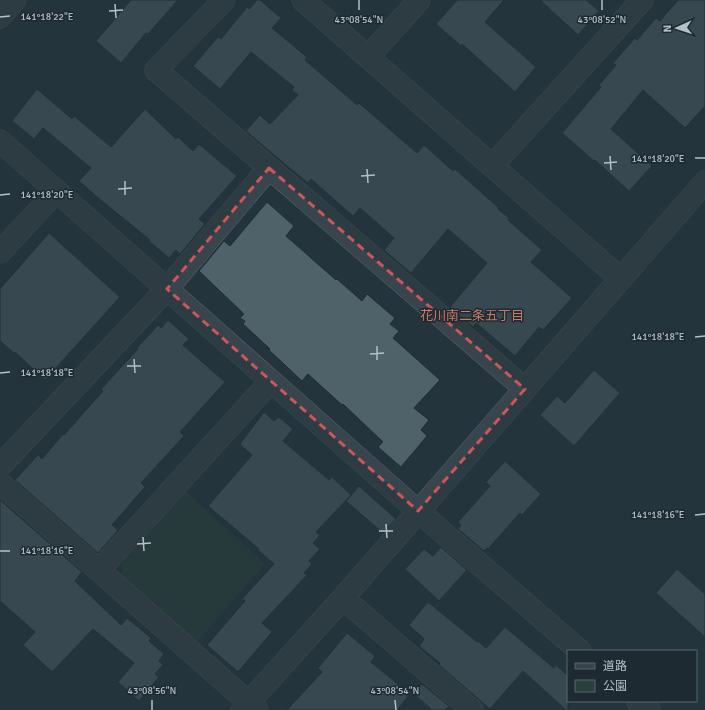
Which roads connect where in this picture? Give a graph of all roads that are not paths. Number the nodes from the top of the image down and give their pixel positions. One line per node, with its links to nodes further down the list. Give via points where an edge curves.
1 (224, 0): 8 (street, via 156,70)
2 (303, 0): 5 (street)
3 (419, 0): 5 (street)
4 (642, 0): 7 (street)
5 (368, 57): 7 (street)
6 (0, 141): 10 (street)
7 (492, 166): 12 (street)
8 (269, 168): 13 (street); 15 (street)
9 (705, 182): 12 (street)
10 (57, 191): 11 (street); 13 (street)
11 (0, 252)
12 (621, 279): 15 (street)
13 (167, 288): 14 (street); 16 (street)
14 (271, 381): 18 (street); 19 (street)
15 (525, 389): 18 (street)
16 (0, 466)
17 (0, 483): 19 (street)
18 (418, 511): 20 (street); 21 (street)
19 (99, 570): 23 (street)
20 (343, 598): 23 (street); 24 (street)
21 (579, 650)
22 (639, 702): 25 (street)
23 (250, 708)
24 (472, 710)
25 (649, 710)

